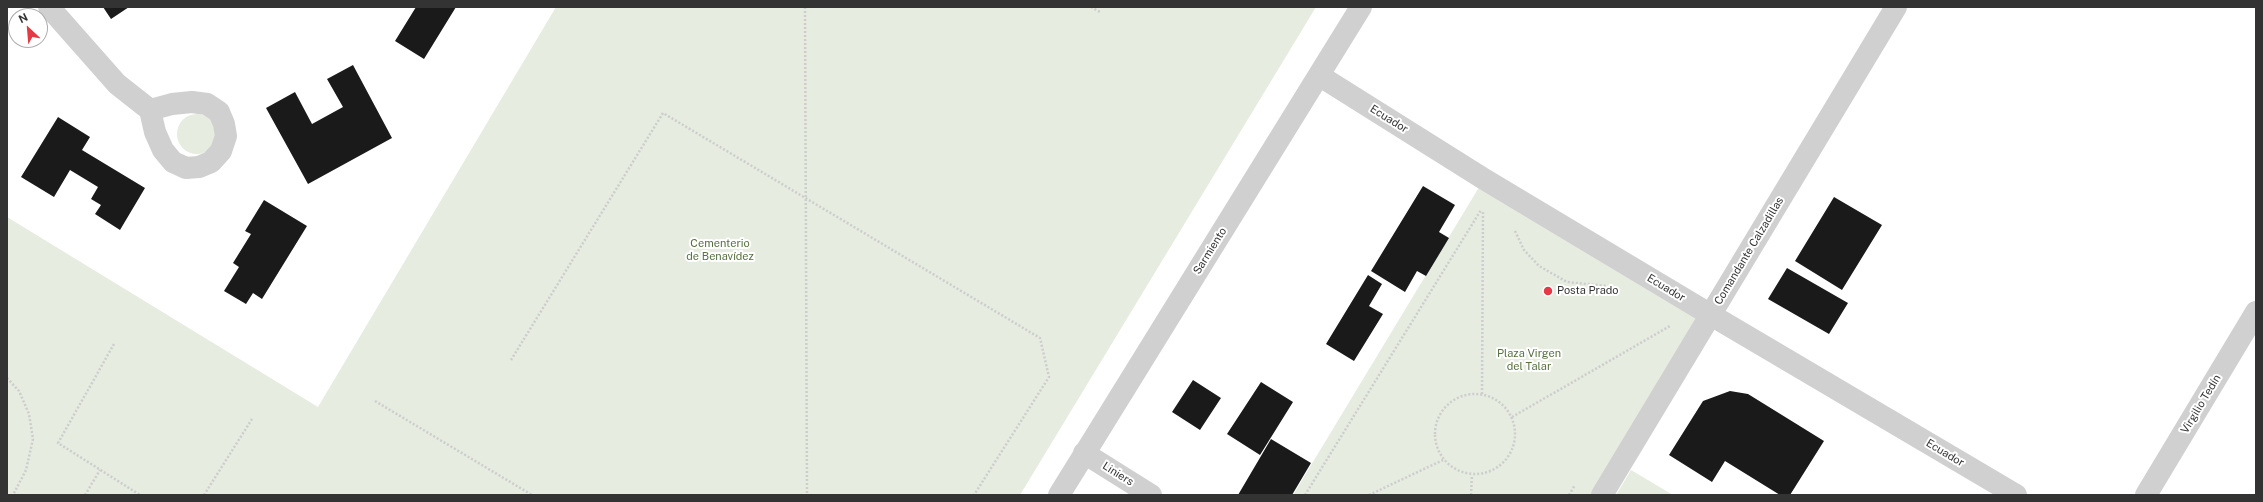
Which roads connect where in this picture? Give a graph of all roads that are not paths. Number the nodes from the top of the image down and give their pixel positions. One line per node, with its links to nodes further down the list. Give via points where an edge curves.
1 (49, 7): 5 (street, via 117,84)
2 (1361, 7): 4 (street, Sarmiento)
3 (1896, 7): 7 (street, Comandante Calzadillas)
4 (1320, 76): 7 (street, Ecuador, via 1484,179); 8 (street, Sarmiento)
5 (150, 110)
6 (2256, 312): 13 (street, Virgilio Tedín)
7 (1711, 315): 11 (street, Comandante Calzadillas); 12 (street, Ecuador)
8 (1084, 453): 9 (street, Sarmiento); 10 (street, Liniers)
9 (1059, 495)
10 (1151, 495)
11 (1602, 495)
12 (2016, 495)
13 (2146, 495)

